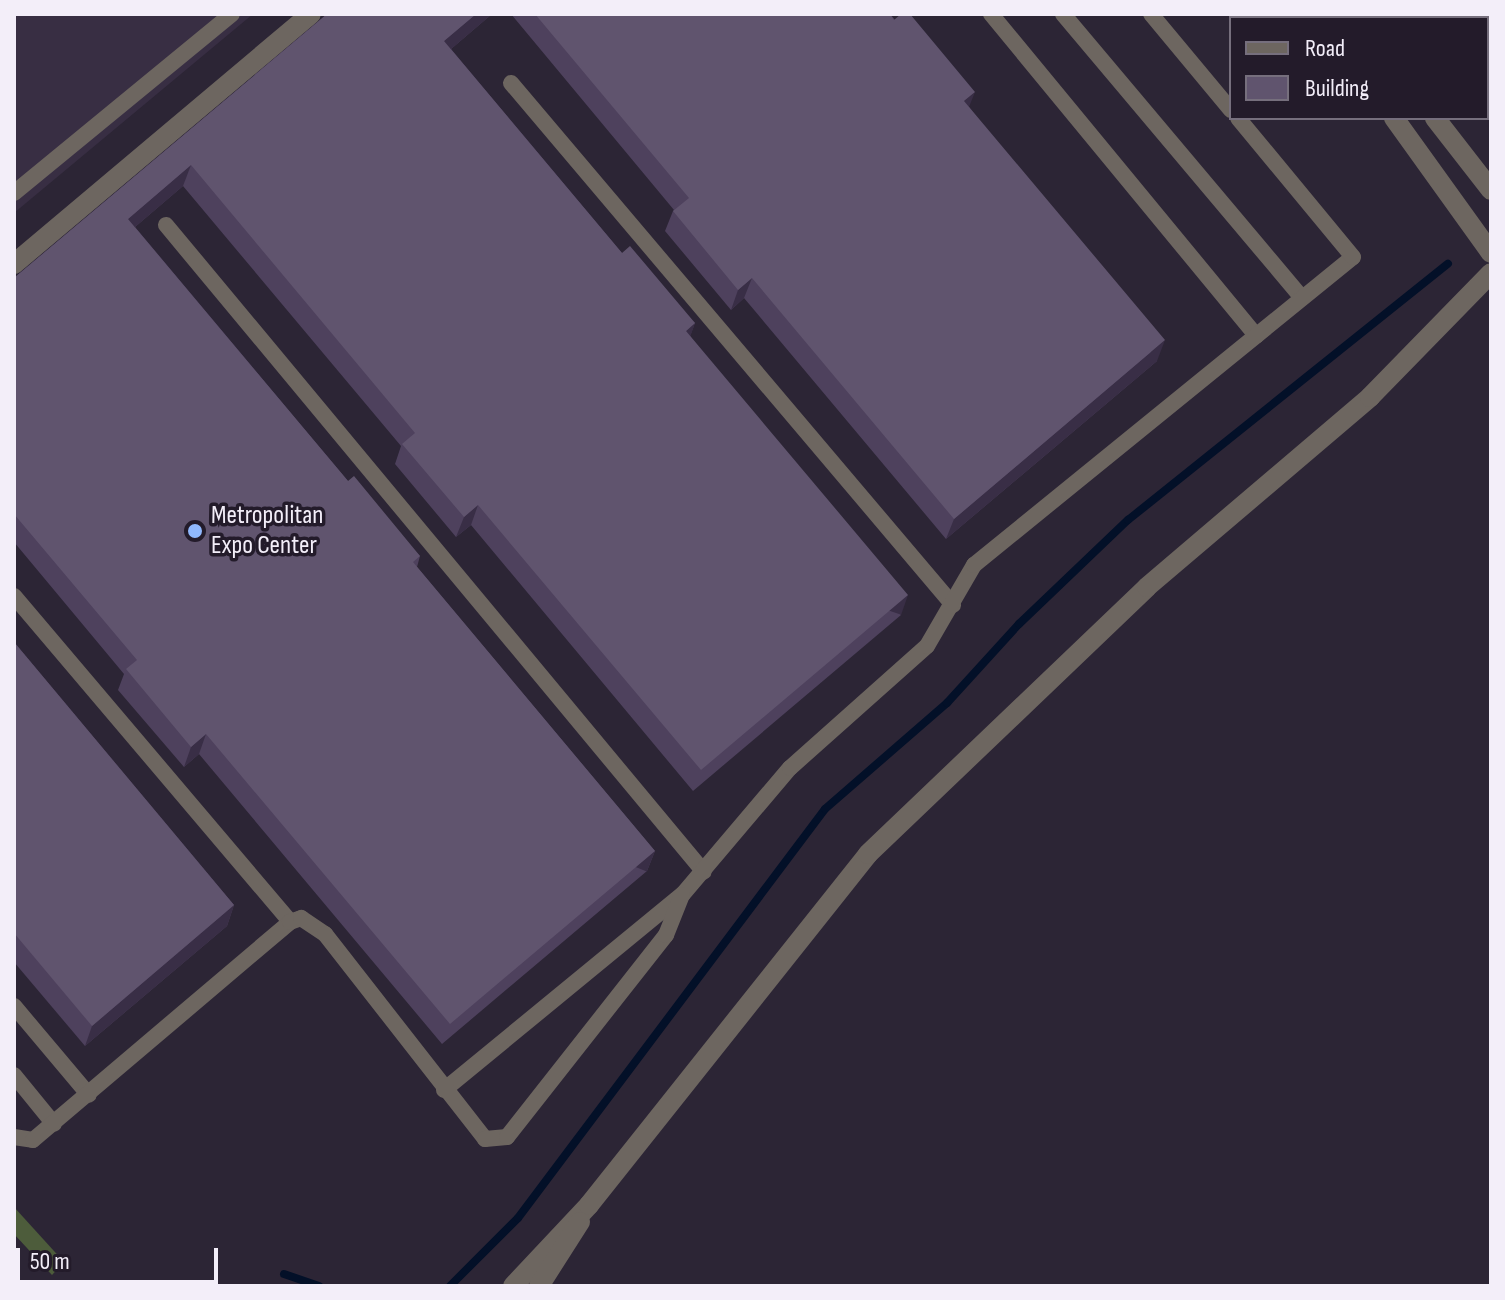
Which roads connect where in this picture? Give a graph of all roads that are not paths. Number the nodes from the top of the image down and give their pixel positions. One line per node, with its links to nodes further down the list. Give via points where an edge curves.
1 (232, 14): 12 (lane)
2 (311, 14): 15 (street)
3 (991, 14): 18 (lane)
4 (1063, 14): 17 (lane)
5 (1151, 14): 7 (lane)
6 (511, 83): 20 (lane)
7 (1229, 108)
8 (1240, 120): 17 (lane, via 1353,257)
9 (1395, 120): 14 (street)
10 (1437, 120): 11 (street)
11 (1491, 190)
12 (14, 193)
13 (166, 225): 21 (lane)
14 (1491, 253)
15 (14, 264)
16 (1491, 273): 30 (street, via 1370,397 1147,587 868,854)
17 (1302, 298): 18 (lane)
18 (1256, 336): 20 (lane, via 974,565)
19 (14, 596): 23 (lane)
20 (953, 605): 21 (lane, via 927,646 802,755)
21 (704, 872): 22 (lane)
22 (683, 894): 26 (lane); 26 (lane, via 666,935 507,1137 485,1139)
23 (290, 922): 26 (lane, via 301,918 325,934); 27 (lane)
24 (14, 1006): 27 (lane)
25 (14, 1075): 28 (lane)
26 (444, 1090)
27 (89, 1095): 28 (lane)
28 (54, 1124): 29 (lane, via 33,1140)
29 (14, 1137)
30 (589, 1205): 31 (street); 32 (street)
31 (513, 1286)
32 (539, 1286)

